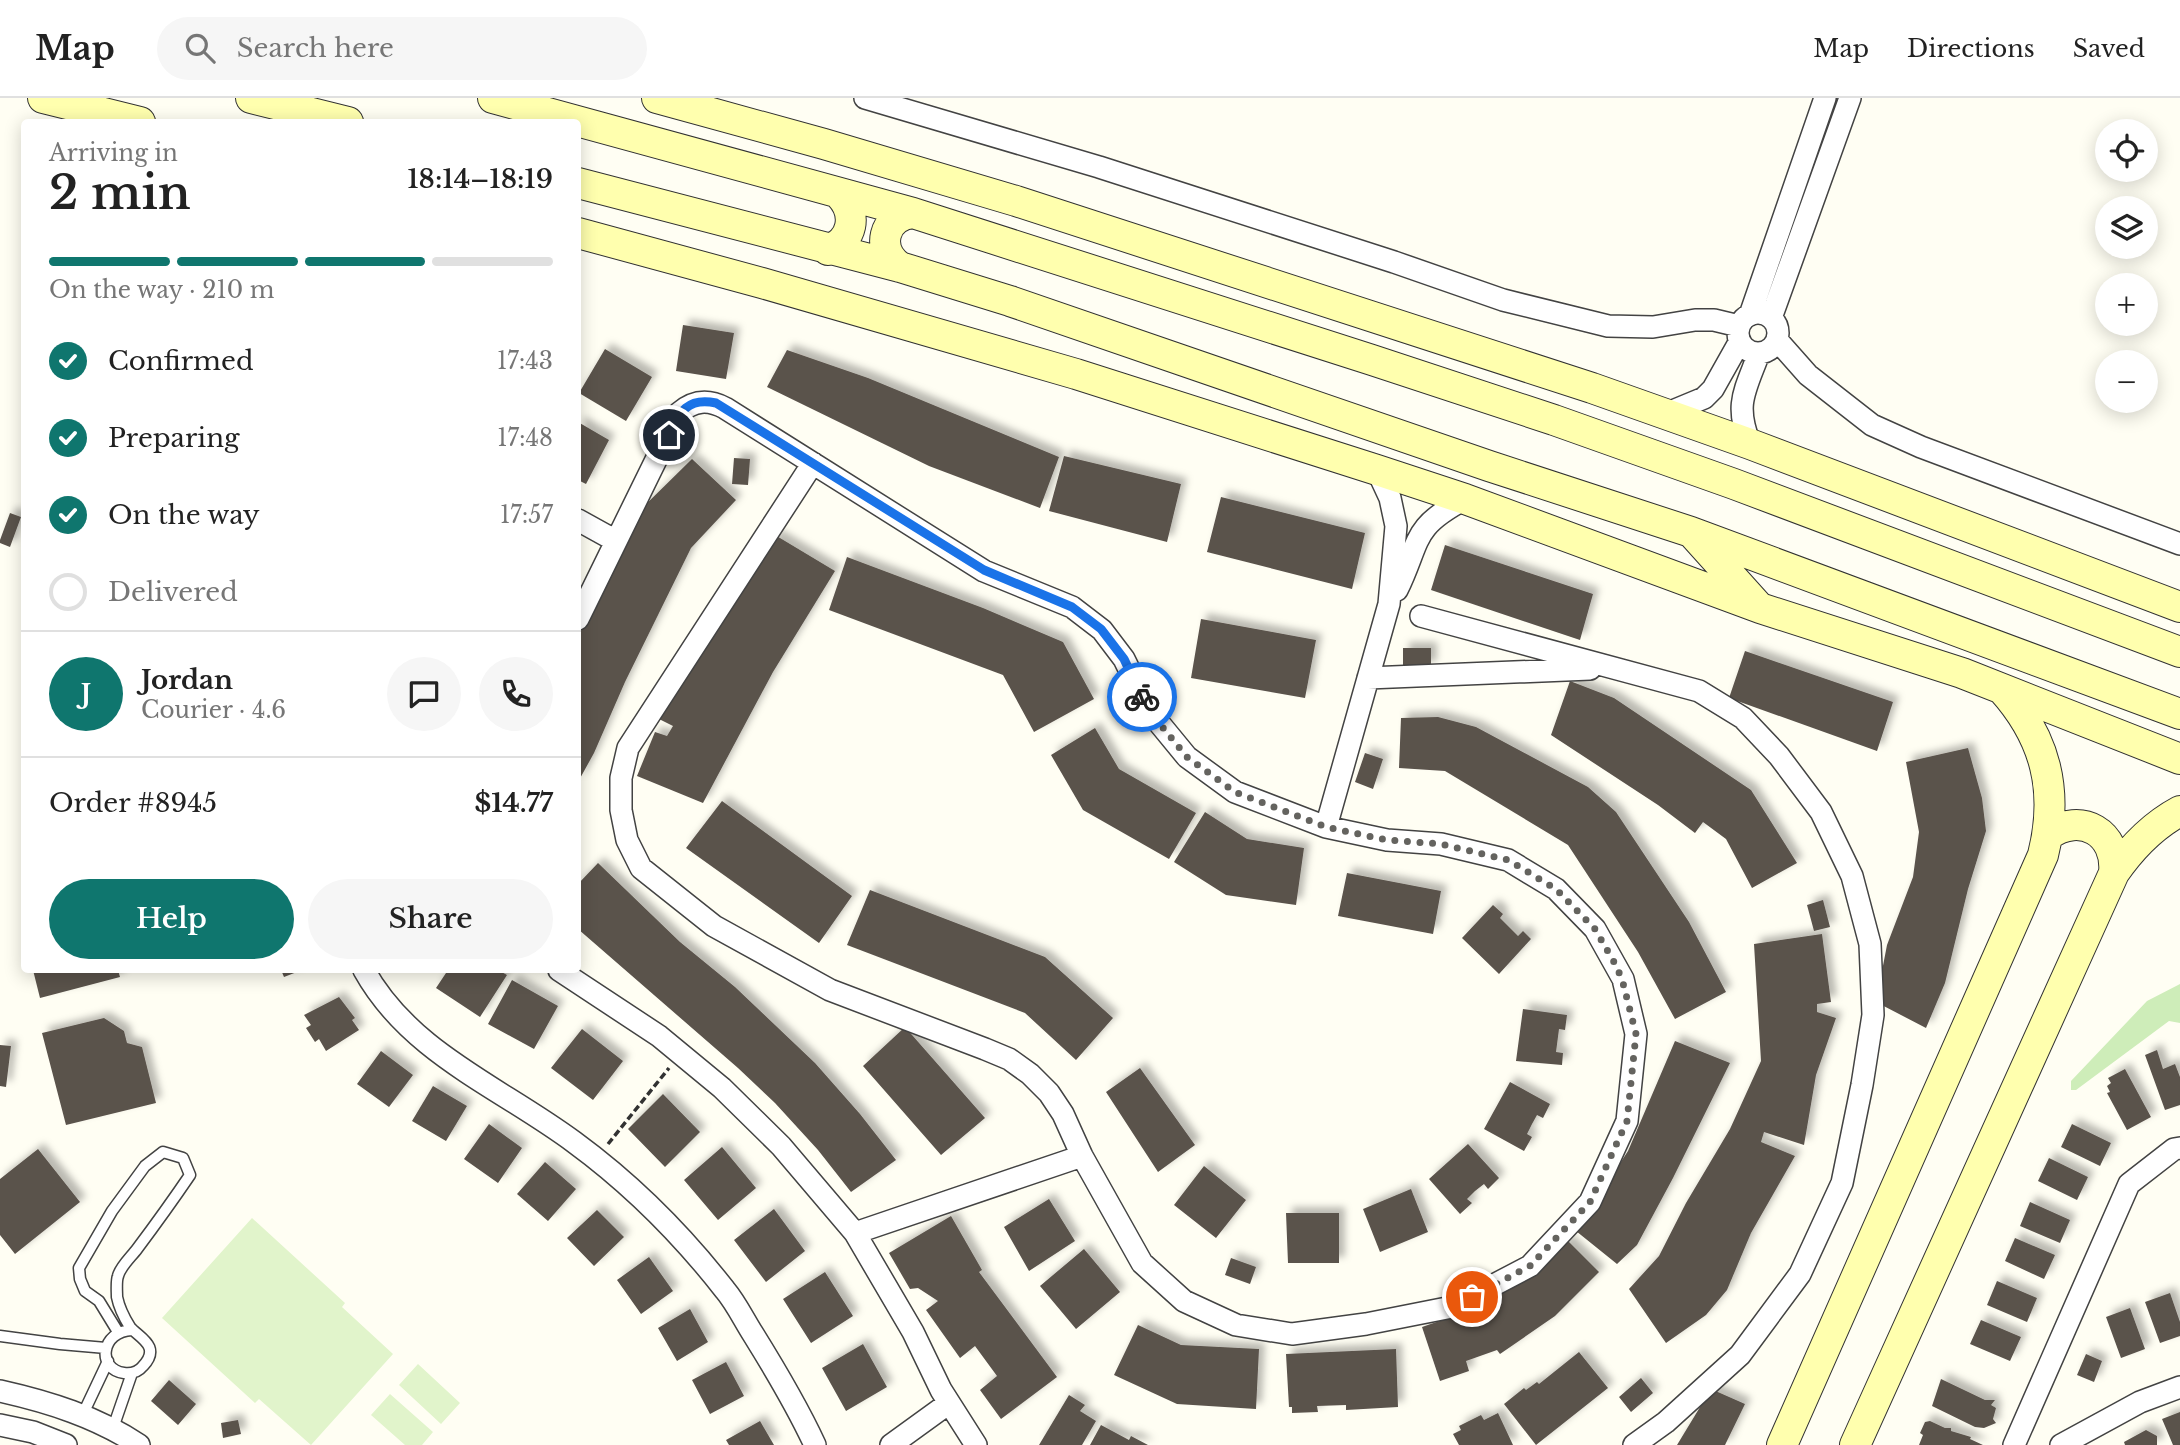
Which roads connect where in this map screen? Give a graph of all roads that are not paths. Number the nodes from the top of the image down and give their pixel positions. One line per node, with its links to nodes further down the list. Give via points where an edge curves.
1 (43, 98): 8 (street)
2 (251, 98): 9 (street)
3 (493, 98): 10 (street)
4 (657, 98): 22 (street, via 1016,201)
5 (865, 98): 19 (street, via 1099,167 1503,300 1608,327 1714,320)
6 (1825, 98): 19 (street)
7 (1850, 98): 18 (street)
8 (128, 119)
9 (336, 119)
10 (568, 119)
11 (581, 123): 13 (street)
12 (581, 185): 16 (street)
13 (840, 195): 14 (street); 16 (street, via 851,210 850,228 842,242)
14 (913, 213): 17 (street, via 898,217 885,235 889,257); 36 (street, via 1554,420)
15 (581, 234): 25 (street, via 1076,374)
16 (828, 250): 17 (street)
17 (900, 267): 28 (street)
18 (1771, 318): 19 (street, via 1757,313); 20 (street)
19 (1743, 327): 21 (street, via 1751,352); 22 (street, via 1713,389 1704,398)
20 (1777, 340): 21 (street); 30 (street, via 1808,375 1872,425)
21 (1759, 353): 23 (street, via 1742,399 1742,423)
22 (1663, 415): 23 (street)
23 (1750, 444): 32 (street)
24 (813, 463): 29 (street, via 716,403 696,402 679,414); 43 (street, via 984,570 1072,607 1109,639 1150,712 1187,757 1235,792); 49 (street, via 628,748 621,778 621,810 628,840 641,868 714,926 830,990 1009,1059 1049,1093)
25 (1377, 470): 26 (street); 31 (street, via 1396,526)
26 (1465, 499): 31 (street, via 1425,526); 33 (street)
27 (581, 522): 29 (street)
28 (1691, 532): 33 (street); 40 (street)
29 (616, 541): 34 (street)
30 (2180, 544)
31 (1389, 604): 38 (street)
32 (2180, 607)
33 (1760, 608): 39 (street)
34 (581, 613)
35 (1421, 616): 37 (street)
36 (2180, 652)
37 (1613, 668): 38 (street); 68 (street, via 1699,691 1743,718 1821,812 1852,876 1870,944 1873,1015 1842,1183 1800,1274 1740,1355)
38 (1368, 678): 43 (street)
39 (2002, 688): 41 (street); 44 (street, via 2026,720 2043,756 2050,795)
40 (2180, 714)
41 (2180, 759)
42 (2180, 811): 45 (street, via 2138,841)
43 (1326, 827): 49 (street, via 1387,840 1441,844 1508,860 1556,889 1595,929 1622,979 1636,1034 1627,1121 1590,1202 1530,1266 1452,1307 1292,1334 1236,1325 1184,1301 1142,1264)
44 (2048, 835): 45 (street, via 2073,825 2099,832 2111,846); 69 (street, via 2036,873)
45 (2115, 873): 70 (street)
46 (366, 973): 65 (street, via 400,1021 444,1058 517,1102 596,1160 680,1237 726,1291 792,1395)
47 (564, 973): 50 (street, via 722,1088 781,1146)
48 (2180, 1148): 71 (street, via 2129,1184)
49 (1082, 1156): 50 (street)
50 (855, 1233): 59 (street)
51 (132, 1330): 52 (lane); 52 (lane, via 117,1297 118,1275 190,1175 183,1158 163,1152 145,1166 112,1211 79,1268 85,1291 99,1301); 56 (lane, via 141,1334 149,1352 141,1369)
52 (118, 1332): 54 (lane)
53 (0, 1336): 54 (lane)
54 (106, 1348): 55 (lane)
55 (108, 1361): 56 (lane, via 114,1369); 60 (lane)
56 (132, 1373): 62 (lane)
57 (2180, 1387): 72 (street, via 2140,1402)
58 (0, 1391): 60 (street, via 43,1400)
59 (949, 1404): 66 (street); 67 (street)
60 (82, 1416): 62 (street)
61 (0, 1425): 63 (street)
62 (113, 1428): 64 (street)
63 (66, 1445)
64 (139, 1445)
65 (815, 1445)
66 (891, 1445)
67 (976, 1445)
68 (1634, 1445)
69 (1782, 1445)
70 (1855, 1445)
71 (2014, 1445)
72 (2061, 1445)

